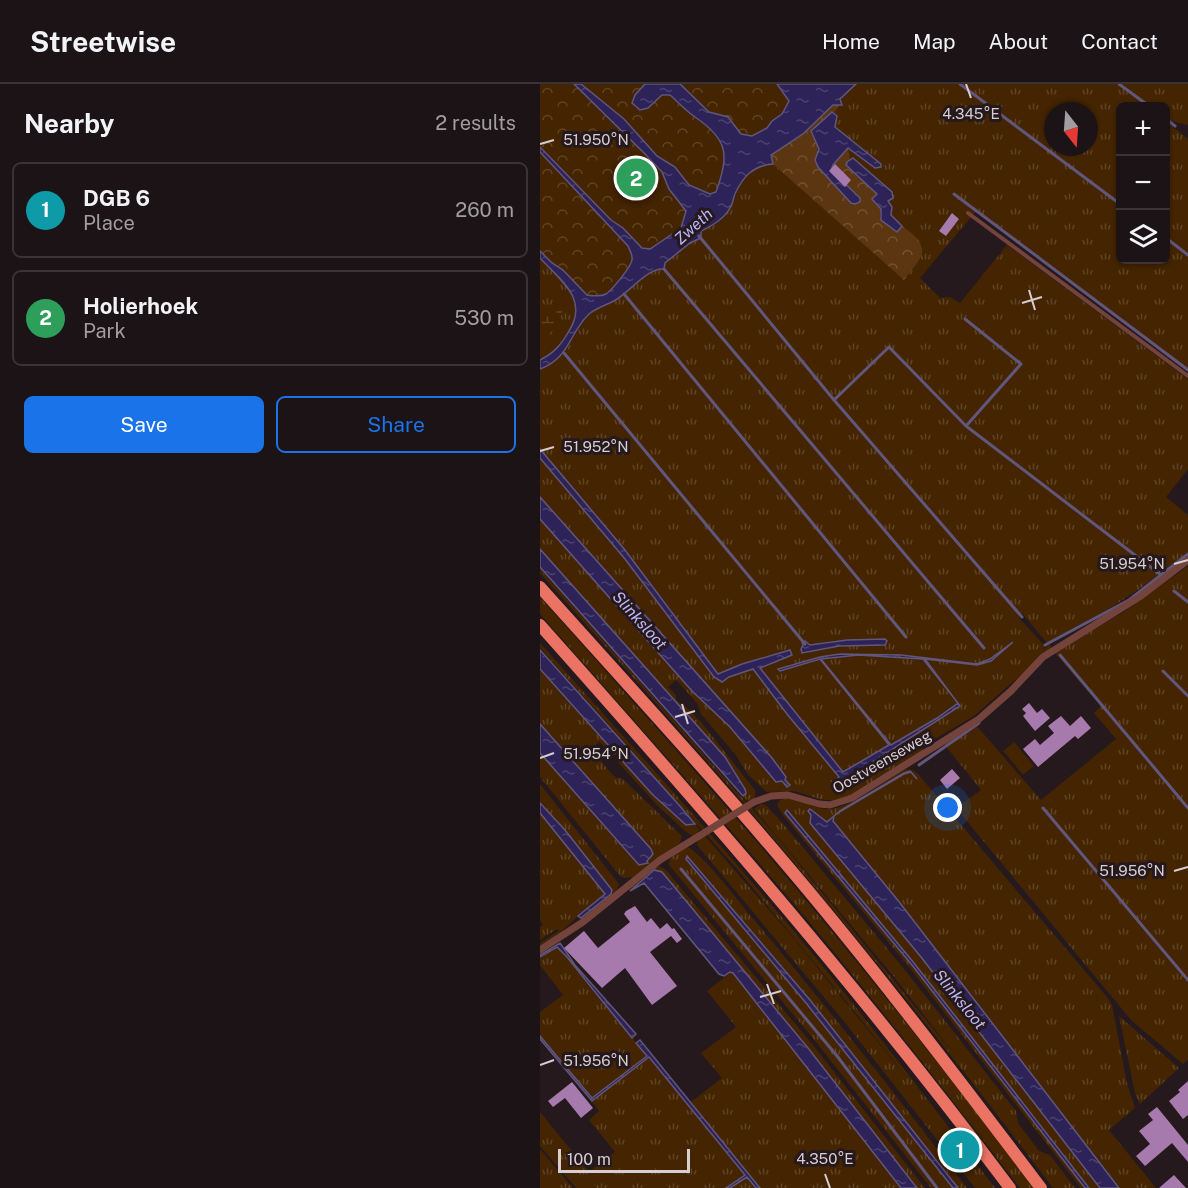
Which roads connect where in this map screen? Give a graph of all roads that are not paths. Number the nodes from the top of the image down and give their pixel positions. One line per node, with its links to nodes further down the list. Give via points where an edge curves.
1 (968, 213): 2 (lane)
2 (1188, 376)
3 (1188, 560): 6 (street, Oostveenseweg, bridge, via 1141,596 1043,657 979,719 852,798 830,805 788,795 754,802 660,860 583,922)
4 (540, 586): 8 (highway, via 822,907)
5 (540, 625): 7 (highway, via 802,925)
6 (540, 950)
7 (1010, 1188)
8 (1041, 1188)

